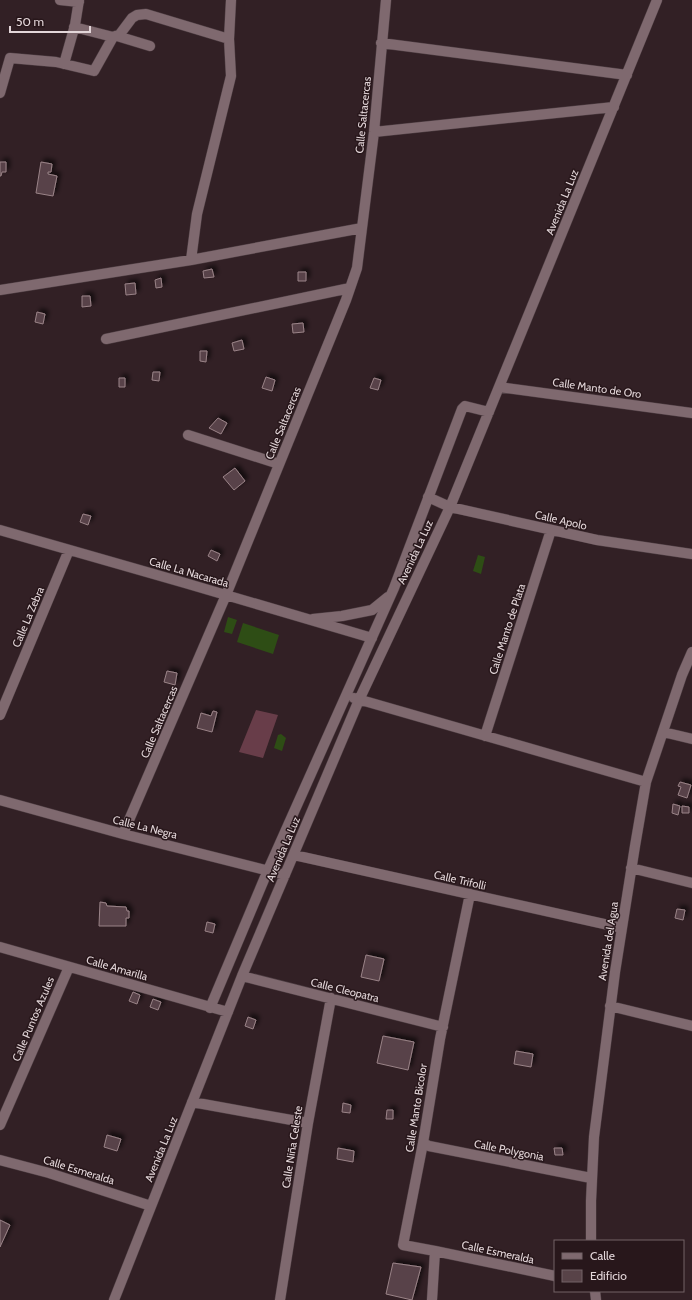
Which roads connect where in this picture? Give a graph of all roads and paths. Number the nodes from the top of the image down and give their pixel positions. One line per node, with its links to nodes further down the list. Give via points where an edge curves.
1 (60, 0): 5 (street)
2 (231, 0): 8 (street)
3 (386, 0): 9 (street, Calle Saltacercas)
4 (658, 0): 12 (street, Avenida La Luz)
5 (79, 1): 6 (street)
6 (74, 27): 7 (street); 11 (street)
7 (115, 37): 8 (street, via 137,14 146,14); 10 (street); 11 (street, via 94,71)
8 (230, 39): 17 (street, via 231,76 197,214)
9 (381, 43): 12 (street); 15 (street, Calle Saltacercas)
10 (150, 46)
11 (64, 64): 13 (street, via 10,58)
12 (627, 75): 14 (street, Avenida La Luz)
13 (0, 93)
14 (614, 107): 15 (street); 21 (street, Avenida La Luz)
15 (374, 132): 16 (street, Calle Saltacercas)
16 (362, 228): 17 (street); 18 (street, Calle Saltacercas, via 357,268)
17 (191, 260): 19 (street)
18 (350, 288): 20 (street); 25 (street, Calle Saltacercas)
19 (0, 290)
20 (106, 339)
21 (499, 387): 22 (street, Avenida La Luz); 23 (street, Calle Manto de Oro)
22 (489, 412): 26 (street, Avenida La Luz, via 465,406 462,409); 27 (street, Avenida La Luz)
23 (692, 413)
24 (188, 435): 25 (street)
25 (279, 464): 34 (street, Calle Saltacercas)
26 (428, 497): 27 (street, Calle Apolo); 33 (street, Avenida La Luz)
27 (450, 507): 29 (street, Calle Apolo); 32 (street, Avenida La Luz)
28 (0, 530): 30 (street, Calle La Nacarada)
29 (551, 530): 31 (street, Calle Apolo, via 597,540); 42 (street, Calle Manto de Plata)
30 (69, 550): 34 (street, Calle La Nacarada); 40 (street, Calle La Zebra)
31 (692, 554)
32 (417, 577): 33 (street); 39 (street, Avenida La Luz)
33 (393, 591): 35 (street, via 372,610); 36 (street, Avenida La Luz)
34 (226, 595): 35 (street, Calle La Nacarada); 46 (street, Calle Saltacercas)
35 (308, 619): 36 (street, Calle La Nacarada)
36 (372, 638): 38 (street, Avenida La Luz)
37 (692, 652): 41 (street, Avenida del Agua)
38 (346, 696): 39 (street); 49 (street, Avenida La Luz)
39 (359, 700): 42 (street); 47 (street, Avenida La Luz)
40 (0, 715)
41 (663, 732): 43 (street); 44 (street, Avenida del Agua)
42 (485, 736): 44 (street)
43 (692, 739)
44 (646, 782): 48 (street, Avenida del Agua)
45 (0, 800): 46 (street, Calle La Negra)
46 (123, 834): 49 (street, Calle La Negra)
47 (294, 855): 50 (street, Avenida La Luz); 52 (street, Calle Trifolli)
48 (631, 868): 51 (street); 53 (street, Avenida del Agua)
49 (268, 870): 50 (street, Calle La Negra); 59 (street, Avenida La Luz)
50 (285, 875): 56 (street, Avenida La Luz)
51 (692, 883)
52 (470, 894): 53 (street, Calle Trifolli); 62 (street, Calle Manto Bicolor)
53 (622, 928): 58 (street, Avenida del Agua)
54 (0, 947): 55 (street, Calle Amarilla)
55 (69, 967): 59 (street, Calle Amarilla); 65 (street, Calle Puntos Azules)
56 (242, 976): 57 (street, Calle Cleopatra); 60 (street, Avenida La Luz)
57 (331, 998): 62 (street, Calle Cleopatra); 64 (street, Calle Niña Celeste)
58 (610, 1006): 61 (street); 68 (street, Avenida del Agua)
59 (210, 1008): 60 (street, Calle Amarilla)
60 (228, 1012): 63 (street, Avenida La Luz)
61 (692, 1026)
62 (442, 1027): 66 (street, Calle Manto Bicolor)
63 (192, 1102): 64 (street); 69 (street, Avenida La Luz)
64 (308, 1123): 74 (street, Calle Niña Celeste)
65 (0, 1125)
66 (423, 1143): 68 (street, Calle Polygonia); 71 (street, Calle Manto Bicolor, via 403,1245)
67 (0, 1160): 69 (street, Calle Esmeralda)
68 (591, 1178): 70 (street, Avenida del Agua)
69 (151, 1206): 73 (street, Avenida La Luz)
70 (591, 1240)
71 (435, 1251): 72 (street, Calle Esmeralda); 75 (street)
72 (554, 1276)
73 (114, 1300)
74 (280, 1300)
75 (432, 1300)

